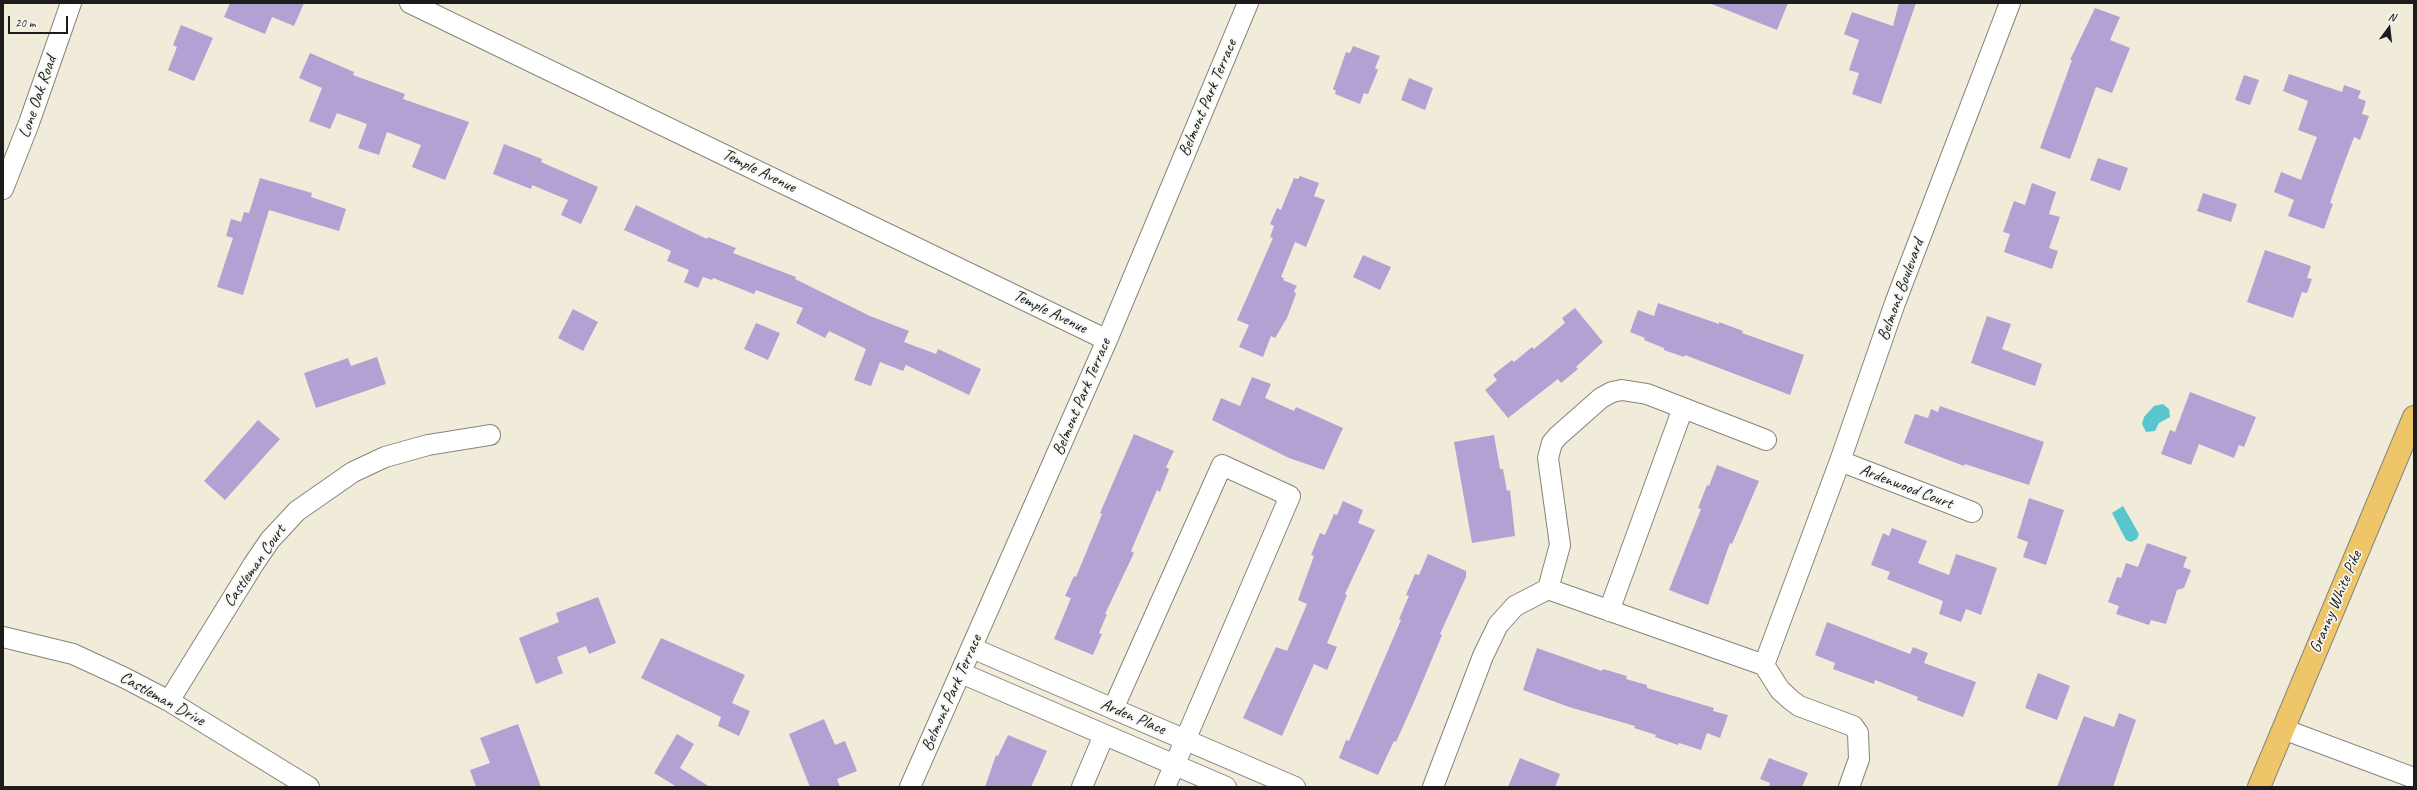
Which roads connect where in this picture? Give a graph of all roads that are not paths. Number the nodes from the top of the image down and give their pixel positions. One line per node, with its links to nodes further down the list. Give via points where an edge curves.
1 (71, 3): 5 (street, Lone Oak Road)
2 (410, 3): 6 (street, Temple Avenue)
3 (1248, 3): 6 (street, Belmont Park Terrace)
4 (2010, 3): 11 (street, Belmont Boulevard, via 1895,303)
5 (3, 189)
6 (1107, 340): 16 (street, Belmont Park Terrace)
7 (1684, 408): 10 (street); 13 (street, via 1633,391 1612,392 1601,398 1552,443 1548,458 1560,545); 14 (street)
8 (2414, 417): 21 (main road, Granny White Pike)
9 (490, 435): 19 (street, Castleman Court, via 428,444 385,457 353,472 297,511 270,540 253,565)
10 (1766, 440)
11 (1840, 461): 12 (street, Ardenwood Court); 17 (street, Belmont Boulevard)
12 (1972, 512)
13 (1548, 589): 14 (street); 32 (street, via 1515,606 1498,625 1483,656)
14 (1609, 611): 17 (street)
15 (3, 637): 19 (street, Castleman Drive, via 73,654)
16 (972, 648): 18 (street, Belmont Park Terrace); 20 (street, Arden Place)
17 (1764, 665): 33 (street, via 1780,690 1799,706 1853,726 1858,734 1859,759)
18 (961, 673): 22 (street, Arden Place); 27 (street, Belmont Park Terrace)
19 (169, 701): 26 (street, Castleman Drive)
20 (1113, 709): 23 (street, Arden Place); 23 (street, via 1222,465 1290,496)
21 (2283, 729): 25 (street); 34 (main road, Granny White Pike)
22 (1104, 735): 24 (street, Arden Place); 28 (street)
23 (1185, 740): 24 (street); 31 (street, Arden Place)
24 (1174, 765): 29 (street); 30 (street, Arden Place)
25 (2414, 778)
26 (309, 787)
27 (910, 787)
28 (1082, 787)
29 (1165, 787)
30 (1226, 787)
31 (1295, 787)
32 (1433, 787)
33 (1849, 787)
34 (2259, 787)

